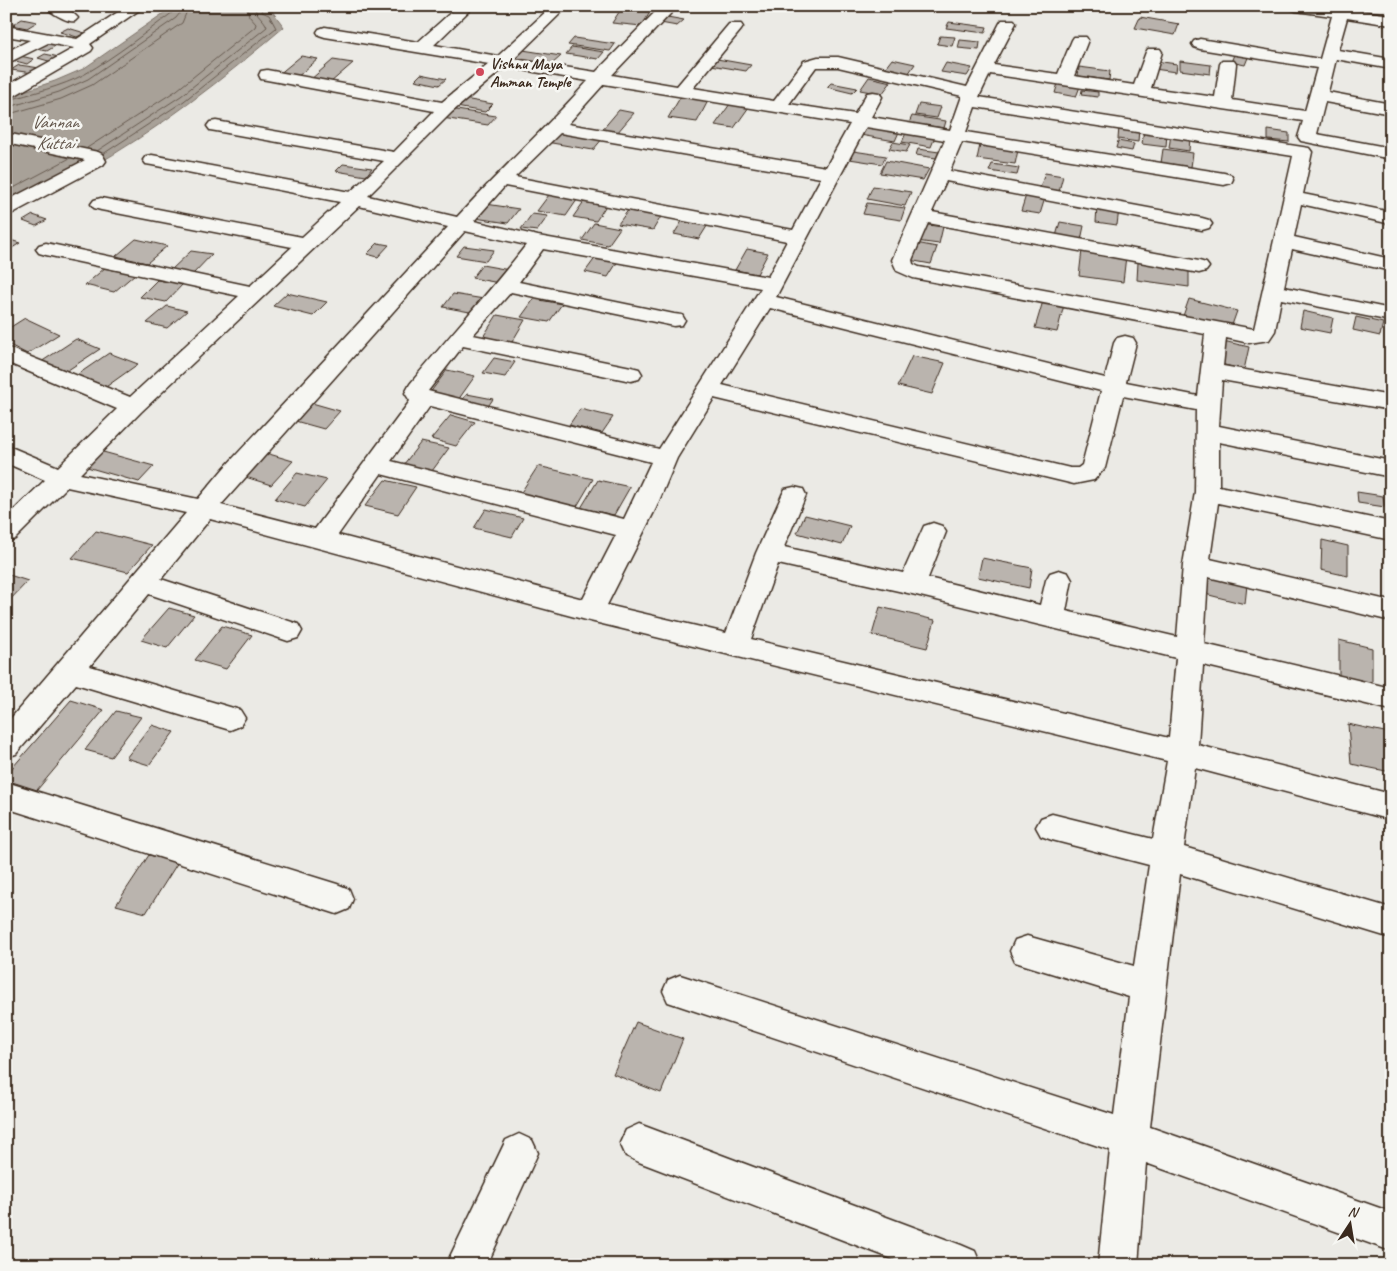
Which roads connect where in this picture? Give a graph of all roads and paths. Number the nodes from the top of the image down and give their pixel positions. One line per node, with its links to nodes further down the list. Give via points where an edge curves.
1 (52, 6): 8 (street)
2 (138, 6): 16 (street)
3 (467, 6): 18 (street)
4 (561, 6): 22 (street)
5 (1296, 6): 7 (street)
6 (668, 8): 27 (street)
7 (1341, 9): 9 (street); 21 (street)
8 (70, 18)
9 (1391, 20)
10 (1008, 23): 25 (street)
11 (735, 27): 29 (street)
12 (6, 30): 14 (street)
13 (325, 32): 18 (street)
14 (47, 37): 16 (street); 20 (street)
15 (1080, 40): 28 (street)
16 (80, 44): 31 (street, via 85,48 79,53)
17 (1200, 44): 21 (street)
18 (423, 46): 22 (street)
19 (1154, 52): 30 (street)
20 (6, 59)
21 (1327, 59): 24 (street); 32 (street)
22 (502, 61): 27 (street); 37 (street)
23 (1228, 64): 35 (street)
24 (1391, 64)
25 (984, 68): 28 (street); 34 (street)
26 (266, 76): 37 (street)
27 (600, 78): 29 (street); 42 (street)
28 (1064, 80): 30 (street)
29 (682, 91): 36 (street)
30 (1140, 91): 35 (street)
31 (6, 93)
32 (1318, 95): 38 (street); 39 (street)
33 (874, 97): 40 (street)
34 (971, 97): 36 (street, via 838,62 818,62 810,64); 43 (street); 45 (street)
35 (1223, 104): 39 (street)
36 (778, 107): 40 (street)
37 (446, 108): 47 (street)
38 (1391, 109)
39 (1312, 117): 45 (street)
40 (860, 120): 43 (street); 49 (street)
41 (216, 126): 47 (street)
42 (556, 127): 49 (street); 51 (street)
43 (956, 136): 50 (street); 52 (street)
44 (6, 138): 56 (street, via 92,156 97,161)
45 (1305, 145): 46 (street); 53 (street)
46 (1391, 154)
47 (398, 158): 54 (street)
48 (152, 160): 54 (street)
49 (832, 174): 61 (street)
50 (939, 174): 57 (street); 60 (street)
51 (501, 180): 59 (street); 61 (street)
52 (1224, 180)
53 (1293, 197): 58 (street); 62 (street)
54 (355, 200): 59 (street); 64 (street)
55 (101, 204): 64 (street)
56 (6, 209)
57 (920, 216): 67 (street); 74 (street, via 902,260 904,267 914,272)
58 (1391, 218)
59 (462, 224): 63 (street); 94 (street)
60 (1202, 224)
61 (798, 236): 70 (street)
62 (1284, 241): 66 (street); 69 (street)
63 (538, 242): 68 (street); 70 (street)
64 (306, 244): 71 (street)
65 (46, 249): 71 (street)
66 (1391, 265)
67 (1199, 267)
68 (506, 285): 73 (street); 75 (street)
69 (1274, 291): 72 (street); 74 (street, via 1261,335 1249,336)
70 (769, 292): 80 (street); 81 (street)
71 (254, 294): 85 (street)
72 (1388, 315)
73 (674, 320)
74 (1216, 329): 78 (street)
75 (458, 338): 79 (street); 82 (street, via 416,393)
76 (1124, 342): 80 (street)
77 (6, 354): 85 (street)
78 (1211, 371): 83 (street); 84 (street)
79 (631, 374)
80 (1114, 387): 81 (street, via 1094,468 1082,476 1070,476); 84 (street)
81 (707, 389): 88 (street)
82 (424, 399): 88 (street); 89 (street)
83 (1391, 402)
84 (1208, 405): 86 (street)
85 (133, 407): 91 (street)
86 (1209, 432): 90 (street); 92 (street)
87 (6, 453): 91 (street)
88 (665, 458): 95 (street)
89 (376, 464): 95 (street); 99 (street)
90 (1391, 469)
91 (62, 478): 94 (street); 98 (street)
92 (1207, 492): 97 (street); 101 (street)
93 (794, 494): 100 (street)
94 (204, 509): 99 (street); 103 (street)
95 (631, 530): 105 (street)
96 (933, 532): 104 (street)
97 (1391, 532)
98 (6, 533)
99 (321, 540): 105 (street)
100 (769, 553): 104 (street); 109 (street)
101 (1196, 565): 106 (street); 110 (street)
102 (1059, 580): 107 (street)
103 (142, 582): 108 (street); 111 (street)
104 (912, 584): 107 (street)
105 (590, 611): 109 (street)
106 (1391, 611)
107 (1051, 617): 110 (street)
108 (288, 631)
109 (735, 646): 115 (street)
110 (1190, 650): 112 (street); 115 (street)
111 (70, 671): 113 (street); 114 (street)
112 (1391, 700)
113 (230, 718)
114 (6, 745)
115 (1183, 753): 117 (street); 119 (street)
116 (6, 795): 120 (street)
117 (1391, 807)
118 (1052, 827): 119 (street)
119 (1166, 856): 121 (street); 123 (street)
120 (337, 899)
121 (1391, 923)
122 (1027, 951): 123 (street)
123 (1148, 986): 125 (street)
124 (680, 991): 125 (street)
125 (1129, 1138): 128 (street); 131 (street)
126 (639, 1143): 130 (street)
127 (519, 1153): 129 (street)
128 (1391, 1232)
129 (466, 1265)
130 (961, 1265)
131 (1118, 1265)

